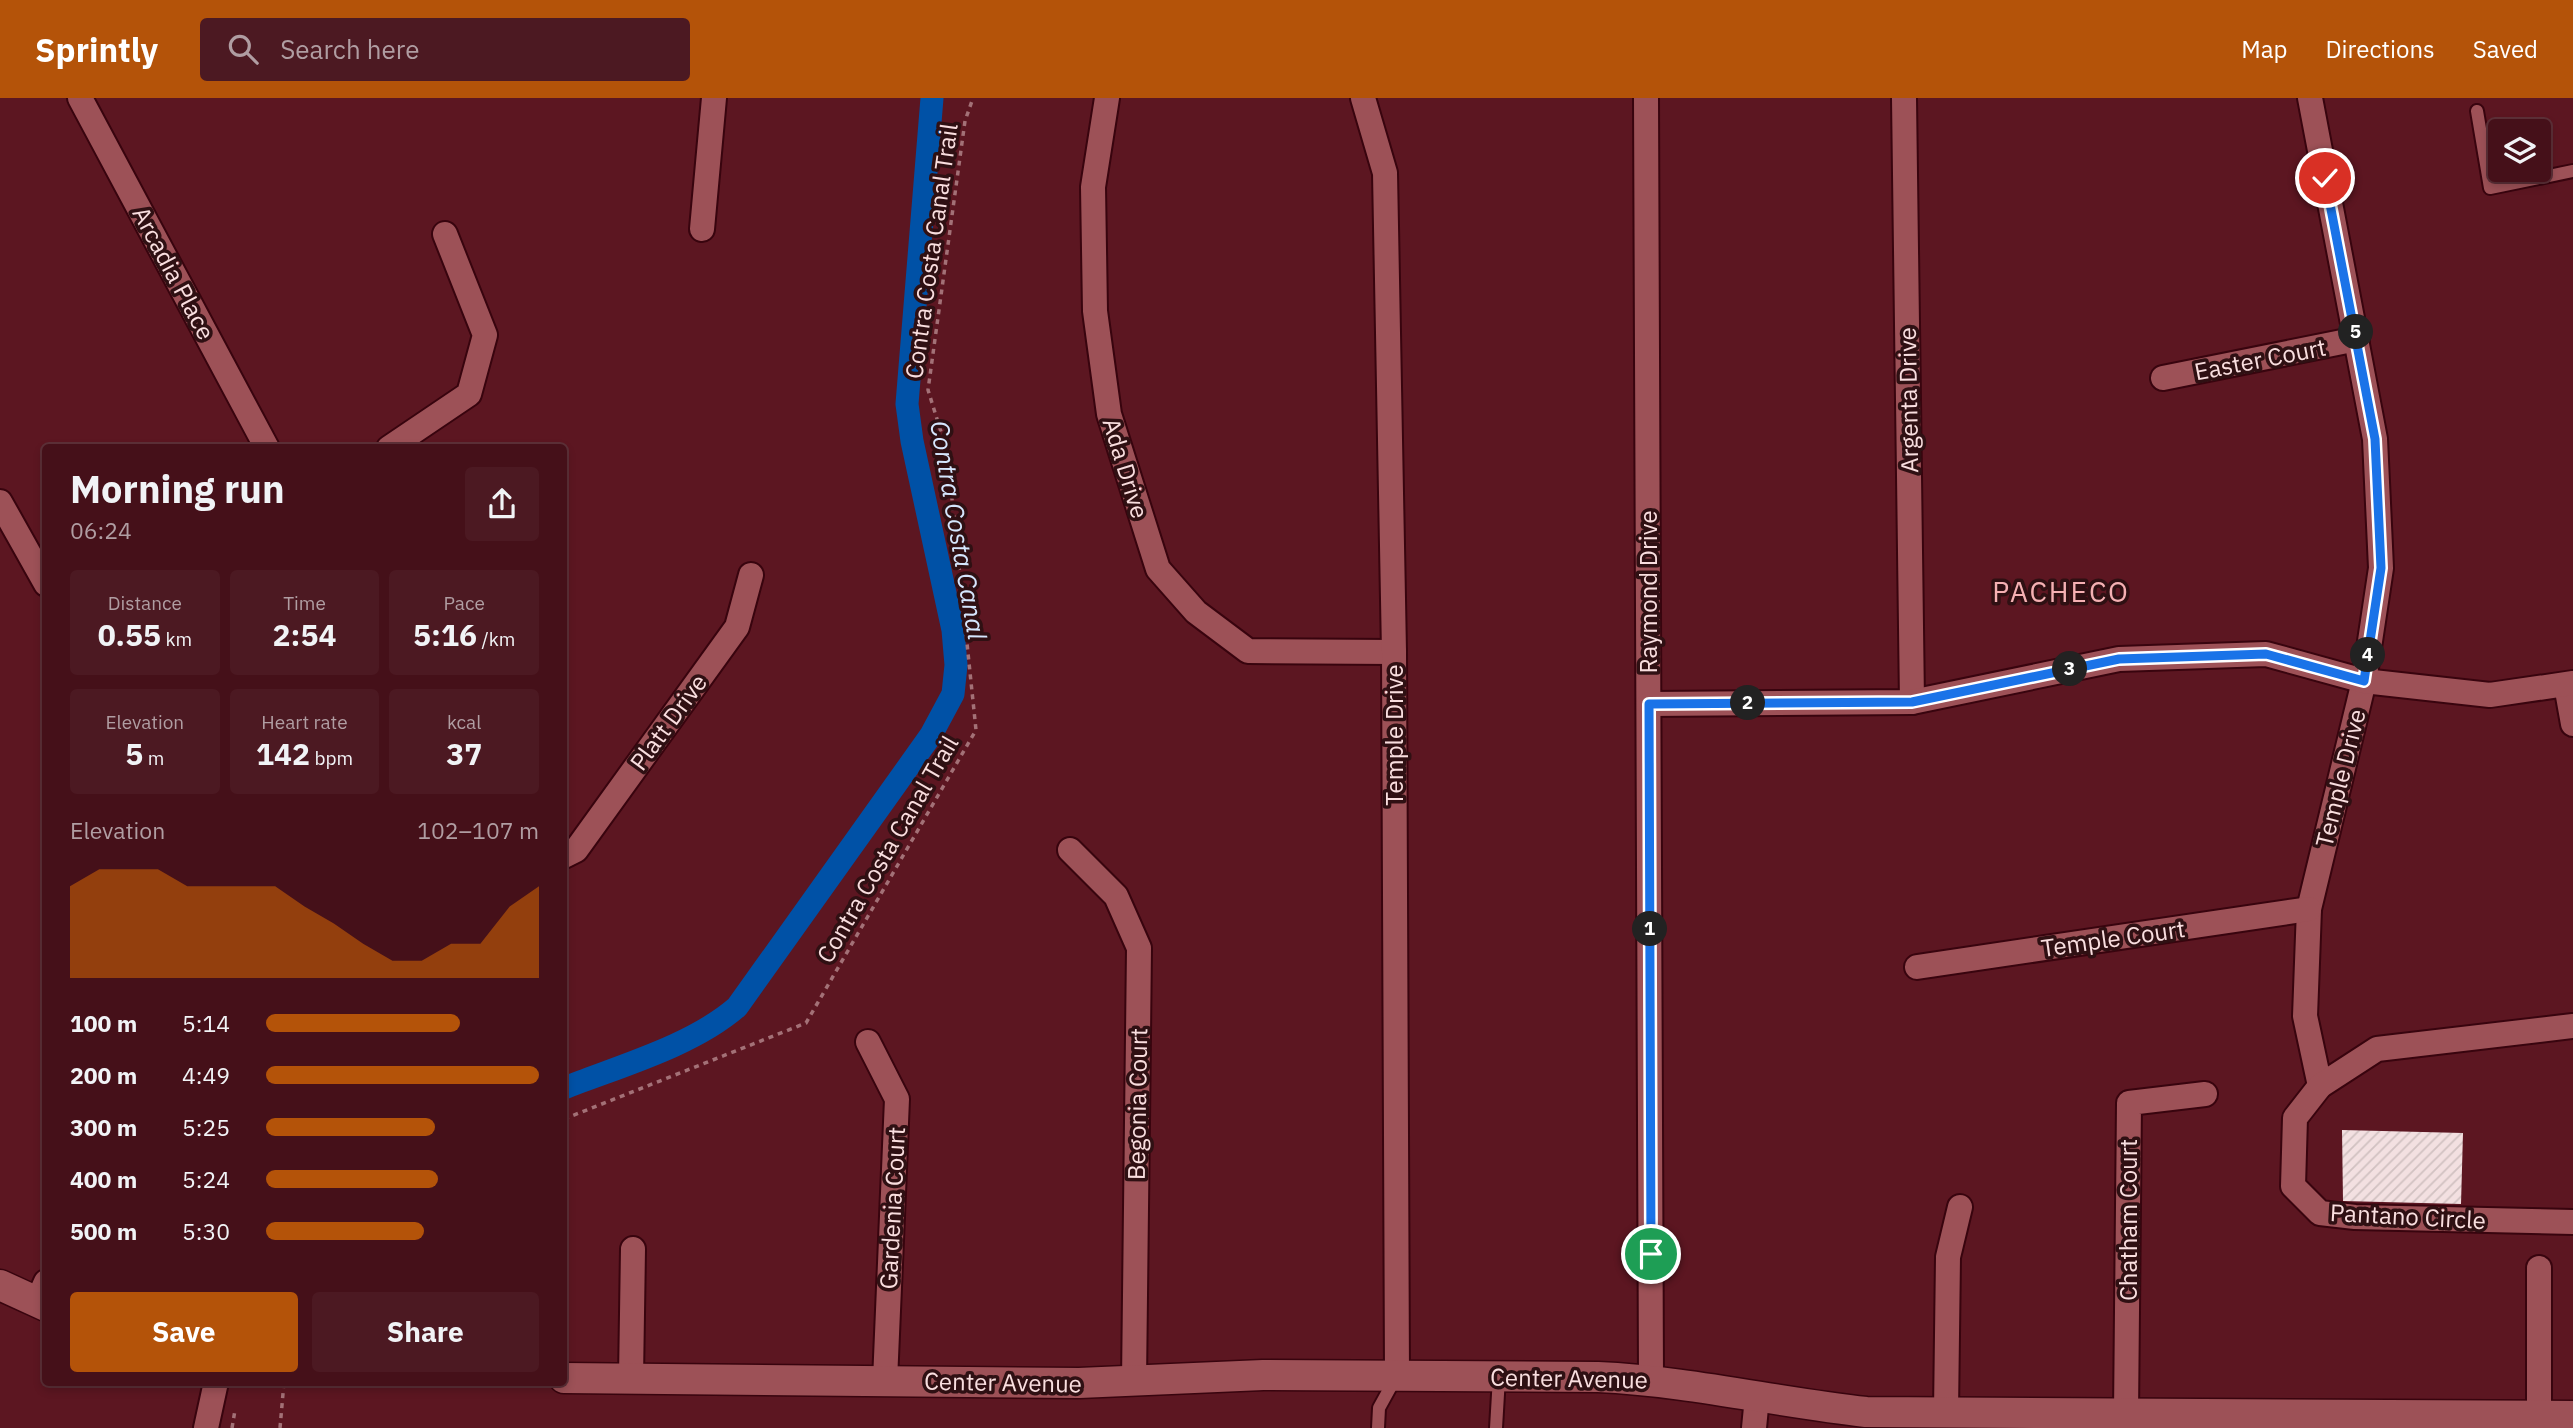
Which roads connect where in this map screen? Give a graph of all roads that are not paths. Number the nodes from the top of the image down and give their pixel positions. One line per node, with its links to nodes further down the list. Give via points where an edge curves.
1 (80, 98): 14 (street, Arcadia Place)
2 (714, 98): 10 (street)
3 (1107, 98): 19 (street, Ada Drive, via 1093,187 1095,311 1108,414 1158,569 1196,612 1248,651)
4 (1363, 98): 19 (street, Temple Drive, via 1385,173)
5 (1646, 98): 23 (street, Raymond Drive)
6 (1904, 98): 22 (street, Argenta Drive)
7 (2310, 98): 12 (street, Temple Drive)
8 (2477, 111): 9 (lane, via 2490,188)
9 (2573, 171)
10 (702, 229)
11 (445, 234): 15 (street, via 485,335 469,394)
12 (2357, 339): 13 (street, Easter Court); 20 (street, Temple Drive, via 2375,439 2381,568)
13 (2163, 378)
14 (265, 444)
15 (395, 444)
16 (0, 502): 18 (street)
17 (751, 575): 26 (street, Platt Drive, via 737,627 576,850)
18 (42, 577)
19 (1394, 652): 39 (street, Temple Drive)
20 (2364, 681): 21 (street, via 2490,695); 22 (street, via 2266,654 2119,659); 27 (street, Temple Drive)
21 (2569, 684): 24 (street)
22 (1912, 702): 23 (street)
23 (1649, 704): 43 (street, Raymond Drive)
24 (2573, 724)
25 (1070, 850): 45 (street, Begonia Court, via 1116,896 1139,948)
26 (567, 854)
27 (2309, 909): 28 (street, Temple Court); 31 (street, Temple Drive, via 2305,1016)
28 (1917, 967)
29 (2573, 1026): 31 (street, Pantano Circle, via 2377,1049)
30 (868, 1042): 44 (street, Gardenia Court, via 897,1099)
31 (2320, 1086): 34 (street, Pantano Circle, via 2295,1118 2293,1186 2320,1213)
32 (2205, 1094): 49 (street, Chatham Court, via 2129,1103)
33 (1960, 1207): 48 (street, via 1948,1257)
34 (2573, 1222)
35 (633, 1249): 42 (street)
36 (2539, 1268): 52 (street)
37 (0, 1285): 38 (street)
38 (42, 1297)
39 (1396, 1375): 40 (street, Center Avenue); 45 (street, Center Avenue, via 1264,1375); 54 (lane, via 1379,1408)
40 (1499, 1376): 43 (street, Center Avenue); 55 (lane)
41 (567, 1378): 42 (street, Center Avenue)
42 (631, 1378): 44 (street, Center Avenue)
43 (1651, 1379): 47 (street, Center Avenue)
44 (884, 1381): 45 (street, Center Avenue)
45 (1135, 1382)
46 (215, 1386): 53 (street)
47 (1757, 1397): 48 (street, Center Avenue, via 1867,1412); 56 (street)
48 (1946, 1412): 49 (street, Center Avenue)
49 (2126, 1414): 51 (street, Center Avenue)
50 (2573, 1416): 52 (street, Center Avenue)
51 (2299, 1421): 52 (street, Center Avenue)
52 (2539, 1422)
53 (206, 1428)
54 (1378, 1428)
55 (1496, 1428)
56 (1754, 1428)

